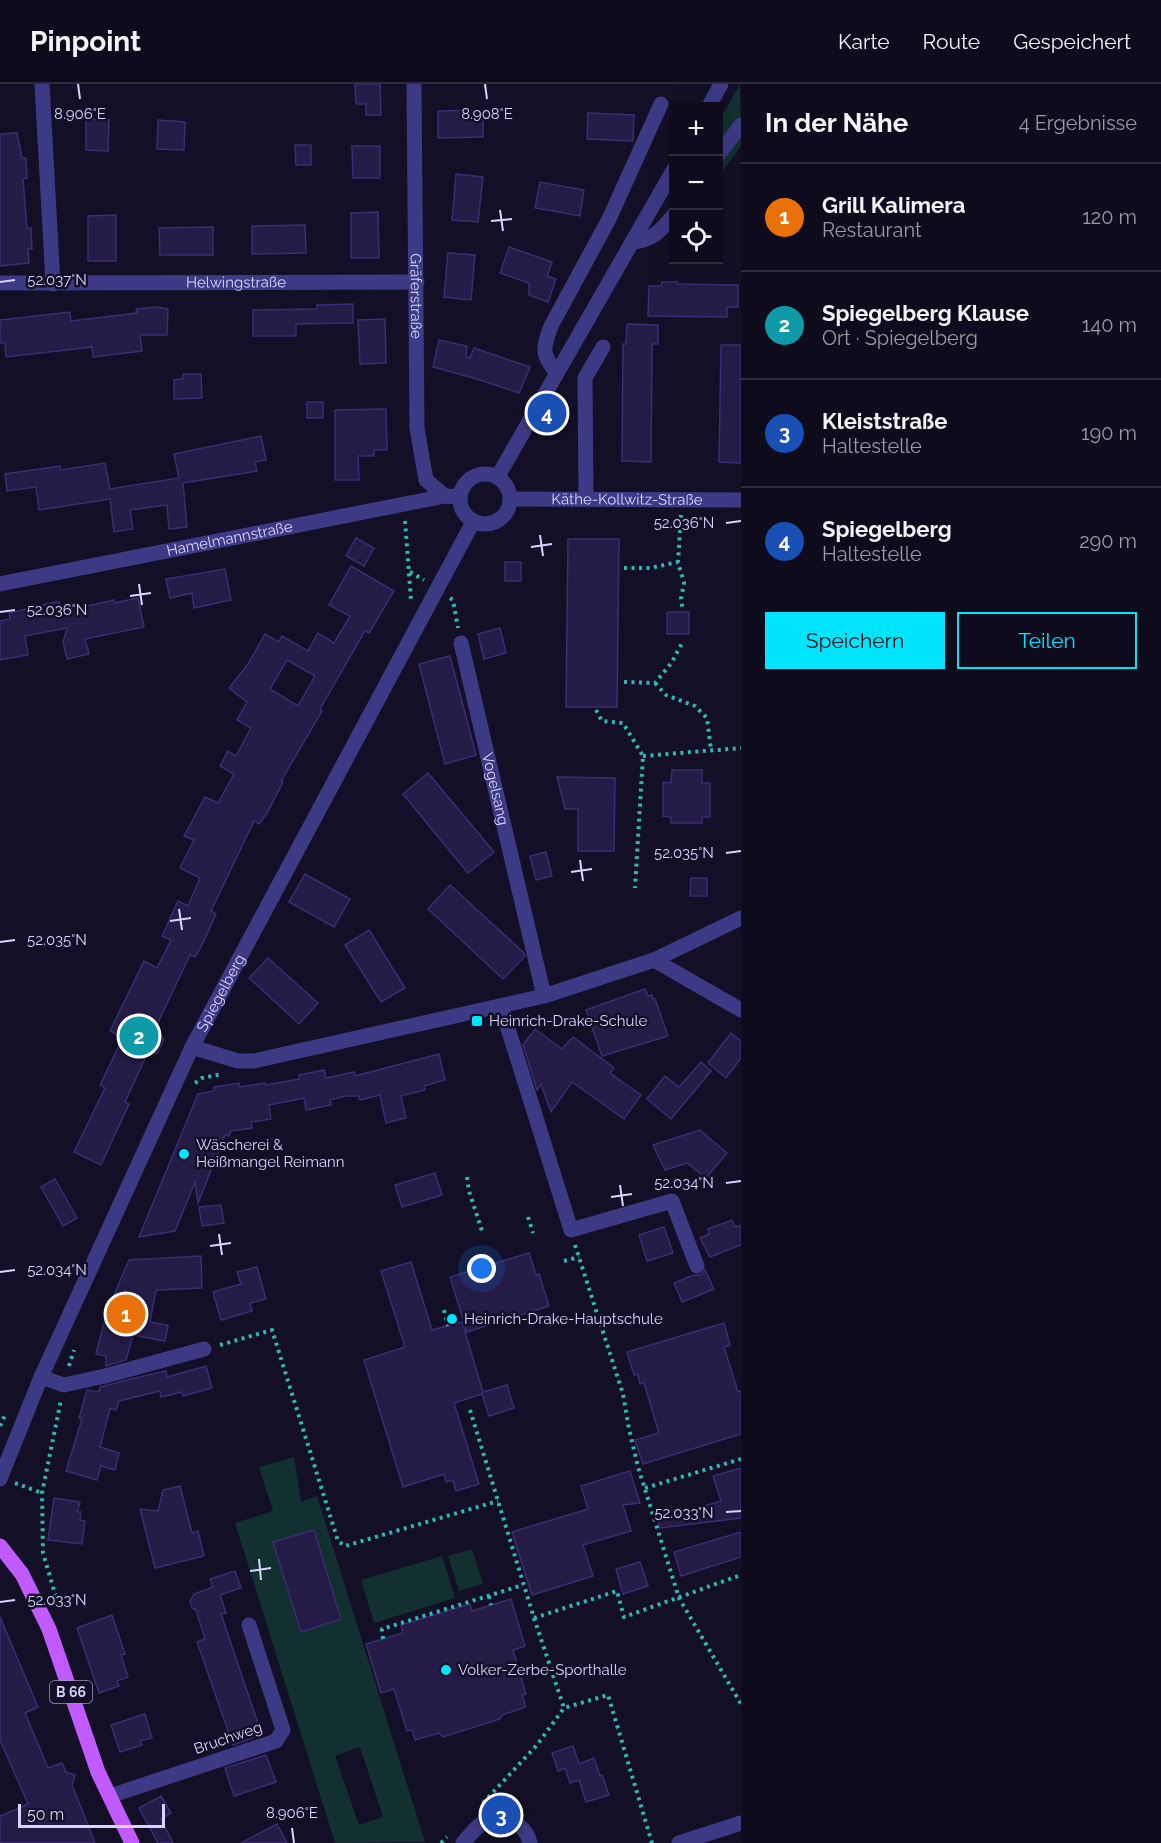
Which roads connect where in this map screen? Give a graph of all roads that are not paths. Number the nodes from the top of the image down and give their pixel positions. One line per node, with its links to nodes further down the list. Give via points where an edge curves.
1 (42, 84): 13 (street)
2 (414, 84): 11 (street, Gräferstraße)
3 (722, 84): 4 (street)
4 (711, 102)
5 (661, 104): 15 (street, via 609,219 544,343 546,360)
6 (741, 125): 7 (street)
7 (723, 148)
8 (669, 178): 10 (street)
9 (669, 221): 10 (street, via 658,234)
10 (632, 242): 15 (street)
11 (417, 282): 13 (street, Helwingstraße); 17 (street, Gräferstraße, via 417,429 426,480)
12 (0, 283): 13 (street, Helwingstraße)
13 (54, 284)
14 (603, 347): 19 (street, via 585,378)
15 (556, 372): 16 (street)
16 (498, 476): 17 (street, via 473,476); 18 (street, via 510,491)
17 (453, 497): 21 (street); 22 (street, Hamelmannstraße)
18 (511, 499): 19 (street, Käthe-Kollwitz-Straße); 21 (street, via 502,519 493,524)
19 (586, 499): 20 (street, Käthe-Kollwitz-Straße)
20 (741, 500)
21 (473, 522): 29 (street, Spiegelberg)
22 (0, 584)
23 (461, 643): 26 (street, Vogelsang)
24 (741, 918): 25 (street)
25 (654, 960): 26 (street); 28 (street)
26 (544, 996): 27 (street)
27 (501, 1006): 29 (street, via 254,1061 238,1061); 30 (street, via 571,1230 672,1201)
28 (741, 1010)
29 (192, 1047): 32 (street, Spiegelberg)
30 (698, 1266)
31 (204, 1349): 32 (street, via 63,1385)
32 (41, 1377): 33 (street, Spiegelberg)
33 (1, 1478)
34 (0, 1546): 36 (main road, B 66, via 22,1575 50,1629 98,1772)
35 (249, 1625): 36 (street, Bruchweg, via 283,1730 276,1741)
36 (110, 1796): 38 (main road, B 66)
37 (741, 1823): 41 (street)
38 (132, 1843)
39 (463, 1843): 40 (street, via 489,1820 504,1819 518,1823)
40 (530, 1843)
41 (680, 1843)

